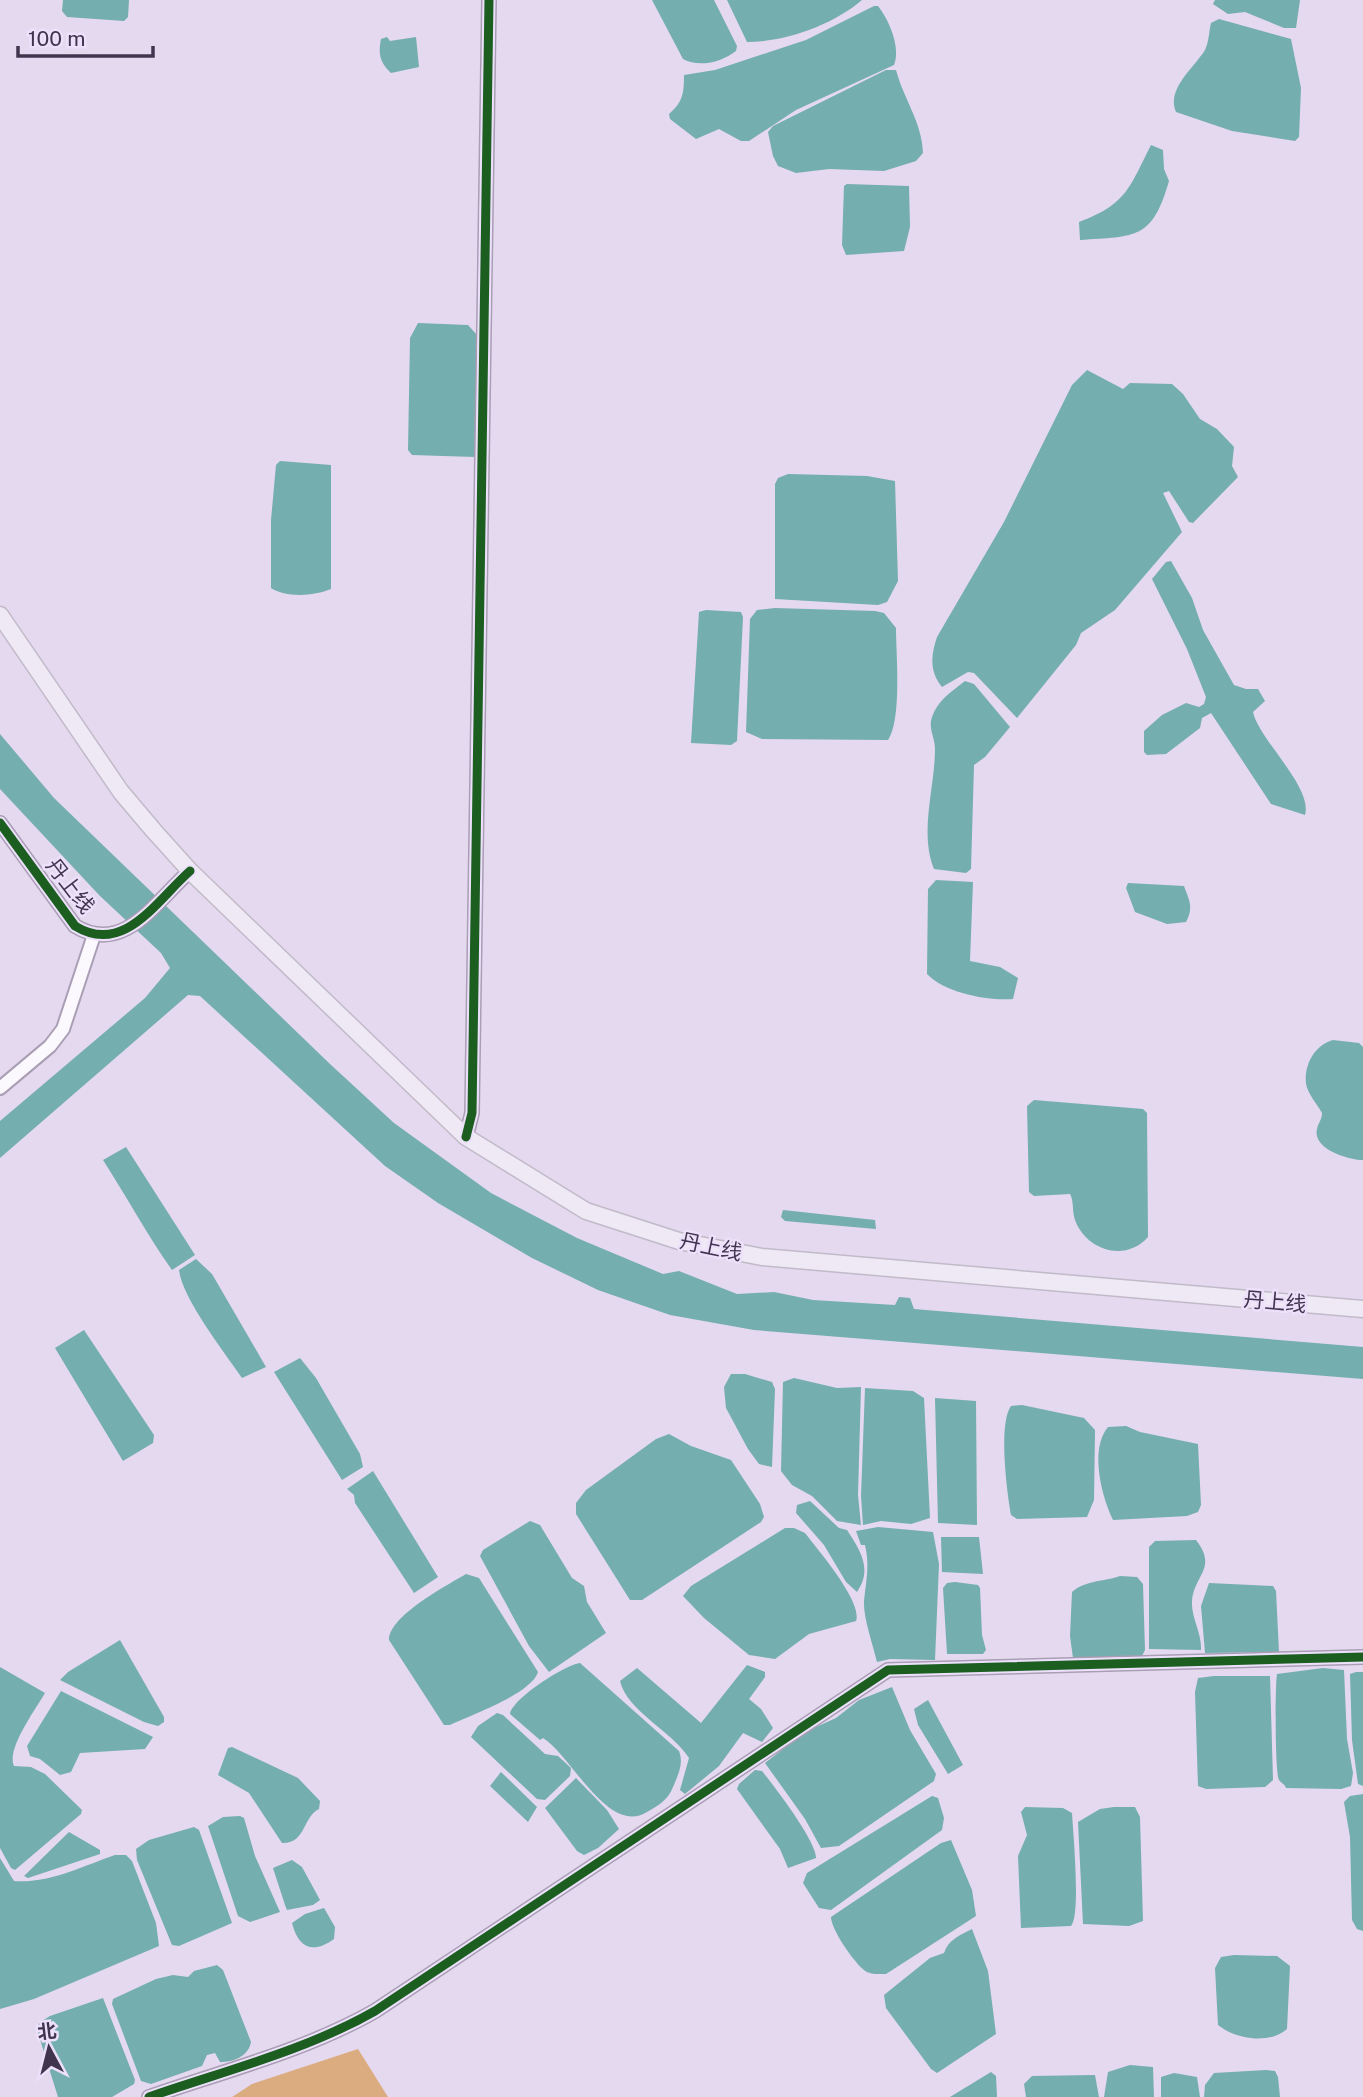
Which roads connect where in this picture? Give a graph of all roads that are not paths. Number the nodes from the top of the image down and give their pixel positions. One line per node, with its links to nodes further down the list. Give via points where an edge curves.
1 (489, 0): 7 (street, via 472,1113)
2 (0, 615): 4 (main road, 丹上线, via 121,792)
3 (0, 824): 5 (street, 丹上线, via 75,926)
4 (190, 871): 5 (street, 丹上线, via 129,929 109,937); 7 (main road, 丹上线)
5 (94, 935): 6 (street, via 64,1029)
6 (0, 1088)
7 (466, 1137): 8 (main road, 丹上线, via 586,1212 722,1250)
8 (1363, 1309)
9 (1363, 1657): 10 (street, via 888,1670 376,2011 318,2037)
10 (149, 2097)

